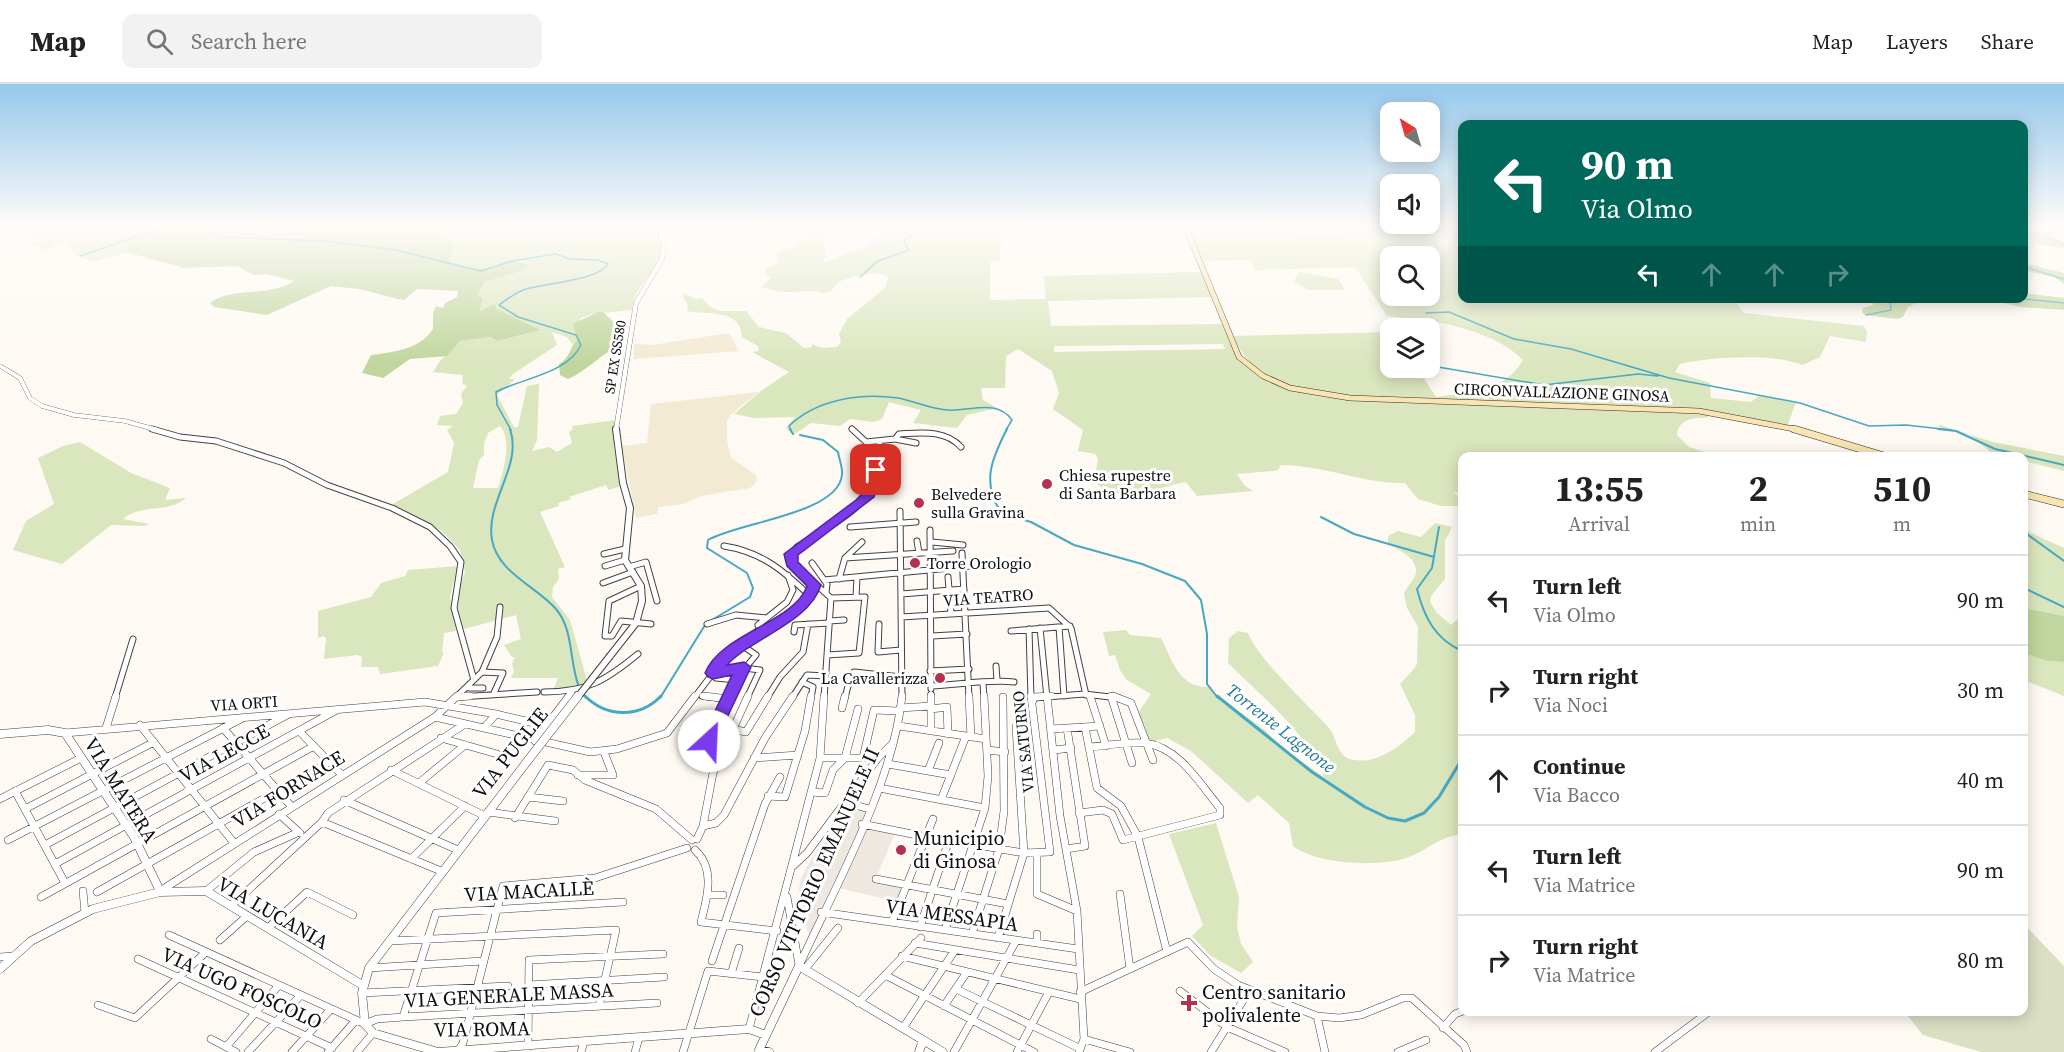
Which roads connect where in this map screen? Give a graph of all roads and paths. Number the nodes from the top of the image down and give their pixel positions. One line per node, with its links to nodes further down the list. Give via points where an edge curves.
1 (654, 273): 24 (street, SP EX SS580, via 636,303 615,436 631,517)
2 (1205, 273): 9 (main road, CIRCONVALLAZIONE GINOSA, via 1239,357 1265,377 1305,392 1350,398 1699,411 1774,424)
3 (0, 366): 91 (street, via 26,384 30,398 42,406 93,419 136,423 180,437 216,441 402,512 436,531 459,557 462,569 454,597 456,621)
4 (852, 429): 6 (street, via 866,442)
5 (895, 439): 6 (street); 7 (street); 8 (street, via 899,434 944,435)
6 (880, 441): 11 (street)
7 (916, 444)
8 (961, 447)
9 (1870, 452)
10 (889, 464): 11 (street, via 883,486)
11 (870, 491): 46 (street, via 852,511 791,554 792,563)
12 (2028, 495): 13 (main road)
13 (2064, 504)
14 (900, 512): 16 (street, CORSO VITTORIO EMANUELE II)
15 (916, 522): 16 (street)
16 (900, 523): 17 (street); 30 (street, CORSO VITTORIO EMANUELE II)
17 (850, 527)
18 (930, 530): 21 (street)
19 (916, 541): 27 (street)
20 (862, 542): 31 (street)
21 (932, 542): 22 (street); 26 (street)
22 (963, 545)
23 (724, 546): 40 (street, via 742,549)
24 (624, 549): 29 (street); 32 (street)
25 (953, 551): 26 (street)
26 (932, 552): 27 (street); 38 (street)
27 (919, 553): 30 (street)
28 (962, 553): 36 (street)
29 (603, 554)
30 (900, 554): 31 (street); 39 (street, CORSO VITTORIO EMANUELE II)
31 (845, 558): 43 (street)
32 (625, 560): 35 (street); 37 (street)
33 (812, 563): 44 (street)
34 (981, 565): 36 (street)
35 (605, 566)
36 (963, 566): 38 (street); 48 (street)
37 (631, 569): 45 (street); 47 (street); 55 (street, via 646,562)
38 (932, 569): 39 (street); 50 (street)
39 (900, 573): 41 (street); 51 (street, CORSO VITTORIO EMANUELE II)
40 (788, 575): 53 (street); 61 (street, via 793,590 787,602)
41 (857, 577): 43 (street); 54 (street)
42 (948, 577): 49 (street)
43 (839, 579): 44 (street)
44 (824, 580): 52 (street)
45 (603, 583)
46 (814, 585): 52 (street); 53 (street)
47 (641, 586): 64 (street, VIA PUGLIE); 64 (street, via 609,601 605,636 612,636 621,621)
48 (964, 589): 49 (street); 57 (street)
49 (949, 590): 50 (street); 58 (street)
50 (932, 592): 51 (street); 59 (street)
51 (901, 594): 60 (street, CORSO VITTORIO EMANUELE II)
52 (828, 595): 54 (street); 63 (street)
53 (811, 597): 76 (street, via 793,613)
54 (856, 597): 82 (street, via 865,597 859,653)
55 (657, 601)
56 (500, 607): 87 (street, via 497,637)
57 (966, 612): 58 (street, VIA TEATRO); 69 (street, VIA TEATRO, via 1044,607 1055,611); 75 (street)
58 (951, 613): 59 (street, VIA TEATRO)
59 (932, 615): 60 (street, VIA TEATRO); 77 (street)
60 (901, 617): 80 (street, CORSO VITTORIO EMANUELE II)
61 (767, 618): 66 (street, via 736,615); 76 (street)
62 (844, 620): 63 (street)
63 (829, 622): 67 (street); 82 (street)
64 (636, 623): 65 (street); 208 (street, VIA PUGLIE, bridge)
65 (651, 624)
66 (707, 624)
67 (808, 624): 74 (street, via 795,625); 135 (street, via 803,652 780,677 746,732)
68 (879, 624): 80 (street, via 878,652)
69 (1070, 626): 70 (street); 105 (street)
70 (1059, 627): 71 (street); 104 (street)
71 (1040, 628): 72 (street); 109 (street)
72 (1029, 629): 73 (street); 113 (street, VIA SATURNO)
73 (1011, 630)
74 (794, 632)
75 (967, 634): 77 (street); 85 (street)
76 (754, 635): 79 (street)
77 (932, 636): 86 (street)
78 (133, 639): 131 (street)
79 (743, 645): 84 (street, via 756,655); 88 (street, via 729,652)
80 (901, 650): 90 (street, CORSO VITTORIO EMANUELE II)
81 (638, 654): 102 (street, via 594,687)
82 (827, 656): 89 (street)
83 (996, 666): 93 (street)
84 (745, 667): 88 (street); 92 (street); 135 (street, via 760,670)
85 (969, 669): 86 (street); 96 (street)
86 (930, 671): 100 (street)
87 (482, 672): 91 (street, VIA FORNACE); 101 (street, via 503,673)
88 (714, 676): 92 (street); 159 (street, via 667,733)
89 (826, 676): 94 (street, via 810,674); 167 (street)
90 (901, 677): 116 (street, via 854,672); 119 (street, CORSO VITTORIO EMANUELE II)
91 (474, 680): 98 (street, VIA FORNACE)
92 (737, 680): 110 (street)
93 (997, 680): 95 (street); 97 (street)
94 (802, 682): 162 (street, via 813,687); 166 (street)
95 (1014, 682)
96 (969, 684): 97 (street); 100 (street); 142 (street)
97 (983, 684): 144 (street)
98 (469, 687): 99 (street); 107 (street, VIA FORNACE)
99 (483, 688)
100 (931, 689): 114 (street)
101 (494, 693)
102 (572, 693): 107 (street); 126 (street)
103 (702, 696): 110 (street)
104 (1064, 696): 105 (street); 109 (street)
105 (1088, 696): 106 (street); 128 (street)
106 (1111, 696): 150 (street, via 1131,703); 151 (street)
107 (457, 697): 112 (street, VIA FORNACE)
108 (1003, 697): 160 (street)
109 (1048, 697): 113 (street, via 1034,696); 136 (street)
110 (729, 699): 173 (street)
111 (425, 702): 112 (street); 117 (street, VIA ORTI)
112 (448, 704): 121 (street); 123 (street, VIA FORNACE)
113 (1031, 704): 236 (street, VIA SATURNO, via 1050,852)
114 (931, 707): 115 (street); 119 (street); 138 (street)
115 (947, 707): 141 (street)
116 (842, 708)
117 (338, 709): 120 (street, VIA ORTI); 137 (street, VIA LECCE)
118 (858, 709): 168 (street)
119 (900, 709): 127 (street, CORSO VITTORIO EMANUELE II); 169 (street, via 874,710)
120 (291, 713): 122 (street, VIA ORTI); 148 (street)
121 (496, 714): 126 (street); 133 (street)
122 (245, 717): 125 (street, VIA ORTI); 132 (street)
123 (435, 717): 124 (street); 181 (street, VIA FORNACE)
124 (466, 723): 133 (street); 143 (street)
125 (140, 725): 131 (street, VIA ORTI); 146 (street)
126 (547, 726): 145 (street)
127 (899, 726): 138 (street); 147 (street, CORSO VITTORIO EMANUELE II)
128 (1100, 726): 130 (street); 154 (street)
129 (1016, 727): 235 (street)
130 (1085, 727): 134 (street); 155 (street)
131 (106, 728): 139 (street, VIA ORTI)
132 (223, 728): 148 (street); 164 (street)
133 (484, 728): 145 (street)
134 (1067, 728): 136 (street); 156 (street)
135 (732, 729): 216 (street, via 713,773)
136 (1051, 729): 158 (street)
137 (299, 730): 153 (street); 165 (street, VIA LECCE)
138 (931, 731): 141 (street)
139 (65, 733): 140 (street, VIA MATERA, via 48,730); 163 (street, VIA MATERA)
140 (0, 734)
141 (948, 734): 142 (street)
142 (968, 737): 144 (street); 183 (street)
143 (441, 738): 152 (street); 176 (street)
144 (986, 739): 157 (street)
145 (535, 741): 159 (street)
146 (154, 742): 164 (street); 179 (street)
147 (894, 742): 170 (street); 175 (street, CORSO VITTORIO EMANUELE II)
148 (237, 743): 165 (street); 178 (street)
149 (939, 743): 177 (street)
150 (1147, 743): 151 (street); 171 (street); 221 (street, via 1180,762 1220,808 1220,815)
151 (1126, 744): 154 (street); 174 (street)
152 (465, 745): 161 (street); 185 (street)
153 (314, 746): 172 (street); 180 (street)
154 (1106, 746): 155 (street)
155 (1089, 747): 221 (street, via 1097,788 1121,806)
156 (1071, 748): 158 (street); 206 (street)
157 (987, 750): 160 (street); 203 (street)
158 (1054, 750): 233 (street)
159 (604, 752): 182 (street, via 613,775)
160 (1005, 752): 232 (street)
161 (497, 754)
162 (798, 755): 166 (street); 192 (street, via 785,797)
163 (81, 758): 179 (street, VIA MATERA); 188 (street)
164 (166, 758): 178 (street); 189 (street)
165 (249, 758): 180 (street); 187 (street, VIA LECCE)
166 (754, 758): 216 (street, via 724,815 717,823)
167 (820, 758): 168 (street); 191 (street)
168 (845, 758): 169 (street); 191 (street, via 833,770 825,793)
169 (863, 758): 170 (street)
170 (878, 758): 198 (street)
171 (1153, 760)
172 (329, 762): 181 (street); 190 (street)
173 (699, 762)
174 (1132, 763)
175 (888, 764): 177 (street); 186 (street, CORSO VITTORIO EMANUELE II)
176 (391, 770): 185 (street); 195 (street)
177 (928, 771): 183 (street)
178 (179, 773): 187 (street); 202 (street)
179 (92, 774): 189 (street, VIA MATERA); 204 (street)
180 (263, 774): 190 (street); 199 (street)
181 (342, 775): 200 (street, VIA FORNACE)
182 (578, 775): 193 (street, via 573,770 548,765); 223 (street, via 656,809 679,827 686,838)
183 (951, 775): 196 (street)
184 (780, 777): 192 (street)
185 (419, 783): 201 (street)
186 (879, 788): 196 (street); 205 (street, CORSO VITTORIO EMANUELE II)
187 (192, 790): 199 (street); 215 (street, VIA LECCE)
188 (15, 791): 194 (street); 204 (street)
189 (103, 791): 202 (street, VIA MATERA); 217 (street)
190 (278, 791): 200 (street); 213 (street)
191 (811, 792): 240 (street)
192 (768, 796): 267 (street)
193 (528, 797): 197 (street); 209 (street)
194 (0, 799)
195 (344, 800): 212 (street); 222 (street)
196 (941, 800): 203 (street)
197 (563, 801)
198 (845, 802): 205 (street); 240 (street)
199 (205, 806): 213 (street); 227 (street)
200 (291, 806): 207 (street, VIA FORNACE)
201 (465, 806): 208 (street); 222 (street)
202 (114, 808): 215 (street, VIA MATERA); 229 (street)
203 (985, 808): 228 (street)
204 (25, 809): 217 (street)
205 (869, 809): 214 (street, CORSO VITTORIO EMANUELE II)
206 (1079, 813): 221 (street, via 1103,810 1112,814 1123,840); 230 (street)
207 (279, 814): 218 (street); 226 (street, VIA FORNACE)
208 (486, 814): 209 (street); 234 (street, VIA PUGLIE)
209 (515, 818): 211 (street)
210 (933, 819): 220 (street)
211 (555, 821)
212 (322, 822): 219 (street); 237 (street)
213 (219, 824): 226 (street); 239 (street)
214 (862, 824): 220 (street); 261 (street, CORSO VITTORIO EMANUELE II)
215 (125, 826): 227 (street, VIA MATERA); 238 (street, VIA LECCE)
216 (703, 826): 223 (street)
217 (34, 827): 224 (street); 229 (street)
218 (299, 832): 219 (street); 248 (street, via 254,852)
219 (307, 836): 259 (street)
220 (924, 836): 225 (street); 244 (street)
221 (1138, 837): 288 (street)
222 (431, 839): 234 (street); 237 (street)
223 (694, 839): 231 (street, via 701,844)
224 (8, 840)
225 (946, 840): 228 (street); 245 (street)
226 (234, 843): 247 (street, VIA FORNACE)
227 (136, 844): 239 (street, VIA MATERA); 243 (street)
228 (974, 844): 232 (street); 251 (street)
229 (45, 845): 238 (street)
230 (1086, 846): 233 (street)
231 (691, 849): 253 (street, via 702,857); 260 (street, via 595,878 503,886)
232 (999, 849): 235 (street); 256 (street)
233 (1066, 849): 262 (street)
234 (458, 850): 241 (street, VIA PUGLIE)
235 (1021, 853): 236 (street); 258 (street)
236 (1037, 853): 262 (street, via 1037,894)
237 (411, 859): 241 (street)
238 (55, 864): 243 (street)
239 (148, 864): 247 (street, VIA MATERA); 249 (street)
240 (793, 866): 250 (street)
241 (441, 871): 282 (street, VIA PUGLIE)
242 (876, 879): 244 (street)
243 (65, 883): 255 (street)
244 (906, 884): 245 (street); 266 (street)
245 (933, 890): 251 (street); 268 (street)
246 (83, 891): 263 (street)
247 (160, 891): 248 (street, VIA LUCANIA); 263 (street, VIA LUCANIA)
248 (206, 891): 259 (street, VIA LUCANIA)
249 (97, 892)
250 (786, 892): 273 (street); 301 (street)
251 (957, 894): 256 (street); 272 (street)
252 (1120, 894): 303 (street)
253 (708, 895): 254 (street); 267 (street, via 701,922)
254 (723, 895)
255 (40, 897)
256 (983, 900): 258 (street); 275 (street)
257 (623, 902): 260 (street, VIA MACALLÈ)
258 (1008, 904): 278 (street)
259 (231, 906): 264 (street, VIA LUCANIA)
260 (496, 909): 277 (street); 279 (street, VIA MACALLÈ, via 436,913)
261 (821, 912): 266 (street, VIA MESSAPIA); 301 (street, CORSO VITTORIO EMANUELE II)
262 (1077, 912): 285 (street)
263 (85, 913): 290 (street, VIA LUCANIA, via 30,941)
264 (247, 915): 269 (street, VIA LUCANIA); 280 (street)
265 (353, 915): 269 (street, via 307,892)
266 (892, 922): 268 (street, VIA MESSAPIA)
267 (725, 925): 273 (street); 297 (street)
268 (920, 927): 272 (street, VIA MESSAPIA)
269 (268, 928): 317 (street, VIA LUCANIA)
270 (838, 928): 301 (street)
271 (616, 930): 277 (street); 293 (street)
272 (945, 930): 275 (street, VIA MESSAPIA)
273 (777, 931): 310 (street)
274 (1037, 933): 283 (street)
275 (972, 934): 278 (street, VIA MESSAPIA)
276 (169, 935): 287 (street)
277 (489, 936): 279 (street); 296 (street)
278 (998, 938): 281 (street, VIA MESSAPIA)
279 (427, 939): 282 (street); 298 (street)
280 (220, 940)
281 (1017, 940): 283 (street, VIA MESSAPIA); 294 (street)
282 (389, 941): 300 (street, VIA PUGLIE)
283 (1036, 944): 285 (street, VIA MESSAPIA)
284 (738, 948): 306 (street)
285 (1078, 949): 304 (street)
286 (955, 950): 291 (street, via 918,940); 294 (street); 299 (street)
287 (206, 952): 308 (street); 313 (street)
288 (1167, 952): 303 (street); 321 (street, via 1188,942 1214,969)
289 (663, 954): 293 (street)
290 (14, 956): 292 (street); 302 (street, VIA LUCANIA)
291 (902, 956): 299 (street); 307 (street)
292 (0, 957)
293 (610, 957): 312 (street); 314 (street, via 529,960)
294 (1006, 958): 304 (street); 311 (street)
295 (138, 959): 308 (street, VIA UGO FOSCOLO)
296 (483, 961): 298 (street); 316 (street)
297 (712, 961)
298 (419, 965): 300 (street); 319 (street)
299 (944, 967): 305 (street); 324 (street)
300 (369, 968): 317 (street, VIA PUGLIE)
301 (802, 968): 328 (street); 350 (street, CORSO VITTORIO EMANUELE II)
302 (0, 969)
303 (1130, 969): 325 (street)
304 (1079, 970): 325 (street)
305 (967, 972): 311 (street); 318 (street)
306 (731, 974): 310 (street); 349 (street, via 708,971)
307 (885, 975): 324 (street); 328 (street)
308 (177, 977): 329 (street, via 135,1018); 334 (street, VIA UGO FOSCOLO)
309 (664, 977): 312 (street)
310 (763, 977): 346 (street)
311 (995, 979): 322 (street); 326 (street)
312 (605, 981): 314 (street); 330 (street)
313 (279, 985): 323 (street); 334 (street)
314 (529, 985): 333 (street)
315 (508, 986): 316 (street)
316 (477, 988): 319 (street); 336 (street)
317 (363, 989): 319 (street); 342 (street, VIA PUGLIE)
318 (956, 989): 326 (street); 331 (street)
319 (411, 991): 339 (street)
320 (1180, 991): 344 (street)
321 (1249, 991): 337 (street); 344 (street)
322 (1049, 992): 325 (street); 343 (street)
323 (301, 995): 332 (street); 341 (street)
324 (924, 996): 331 (street); 345 (street)
325 (1080, 996): 354 (street)
326 (982, 1001): 340 (street); 343 (street)
327 (657, 1003): 330 (street, VIA GENERALE MASSA)
328 (858, 1003): 345 (street)
329 (98, 1005)
330 (599, 1006): 333 (street, VIA GENERALE MASSA)
331 (944, 1006): 340 (street)
332 (332, 1009): 342 (street); 351 (street)
333 (529, 1010): 336 (street, VIA GENERALE MASSA); 357 (street)
334 (255, 1012): 341 (street, VIA UGO FOSCOLO); 358 (street)
335 (1458, 1013): 347 (street)
336 (471, 1014): 339 (street, VIA GENERALE MASSA); 368 (street)
337 (1317, 1016): 347 (street, via 1361,1015 1412,998); 379 (street)
338 (1703, 1016): 382 (street)
339 (403, 1017): 342 (street, VIA GENERALE MASSA)
340 (971, 1021): 360 (street); 374 (street)
341 (276, 1022): 351 (street, VIA UGO FOSCOLO); 365 (street)
342 (361, 1022): 348 (street); 361 (street)
343 (1031, 1025): 360 (street); 362 (street)
344 (1227, 1027): 377 (street); 378 (street)
345 (903, 1028): 355 (street)
346 (749, 1029): 349 (street, VIA ROMA); 350 (street)
347 (1443, 1029): 381 (street)
348 (373, 1033): 367 (street); 368 (street, VIA ROMA, via 438,1052)
349 (688, 1034): 352 (street, VIA ROMA); 370 (street)
350 (766, 1035): 363 (street, CORSO VITTORIO EMANUELE II)
351 (306, 1036): 361 (street, VIA UGO FOSCOLO); 366 (street)
352 (639, 1038): 359 (street, VIA ROMA); 369 (street)
353 (211, 1039): 358 (street)
354 (1084, 1039): 362 (street); 376 (street)
355 (923, 1040): 372 (street); 373 (street)
356 (1426, 1040): 380 (street)
357 (528, 1046): 359 (street, VIA ROMA); 368 (street, VIA ROMA)
358 (226, 1047): 364 (street)
359 (582, 1047)
360 (1019, 1049): 375 (street)
361 (330, 1050)
362 (1079, 1050)
363 (758, 1051): 371 (street)
364 (236, 1052)
365 (248, 1052)
366 (292, 1052)
367 (357, 1052)
368 (458, 1052)
369 (635, 1052)
370 (683, 1052)
371 (769, 1052)
372 (919, 1052)
373 (943, 1052)
374 (954, 1052)
375 (1034, 1052)
376 (1130, 1052)
377 (1211, 1052)
378 (1285, 1052)
379 (1325, 1052)
380 (1398, 1052)
381 (1467, 1052)
382 (1654, 1052)

